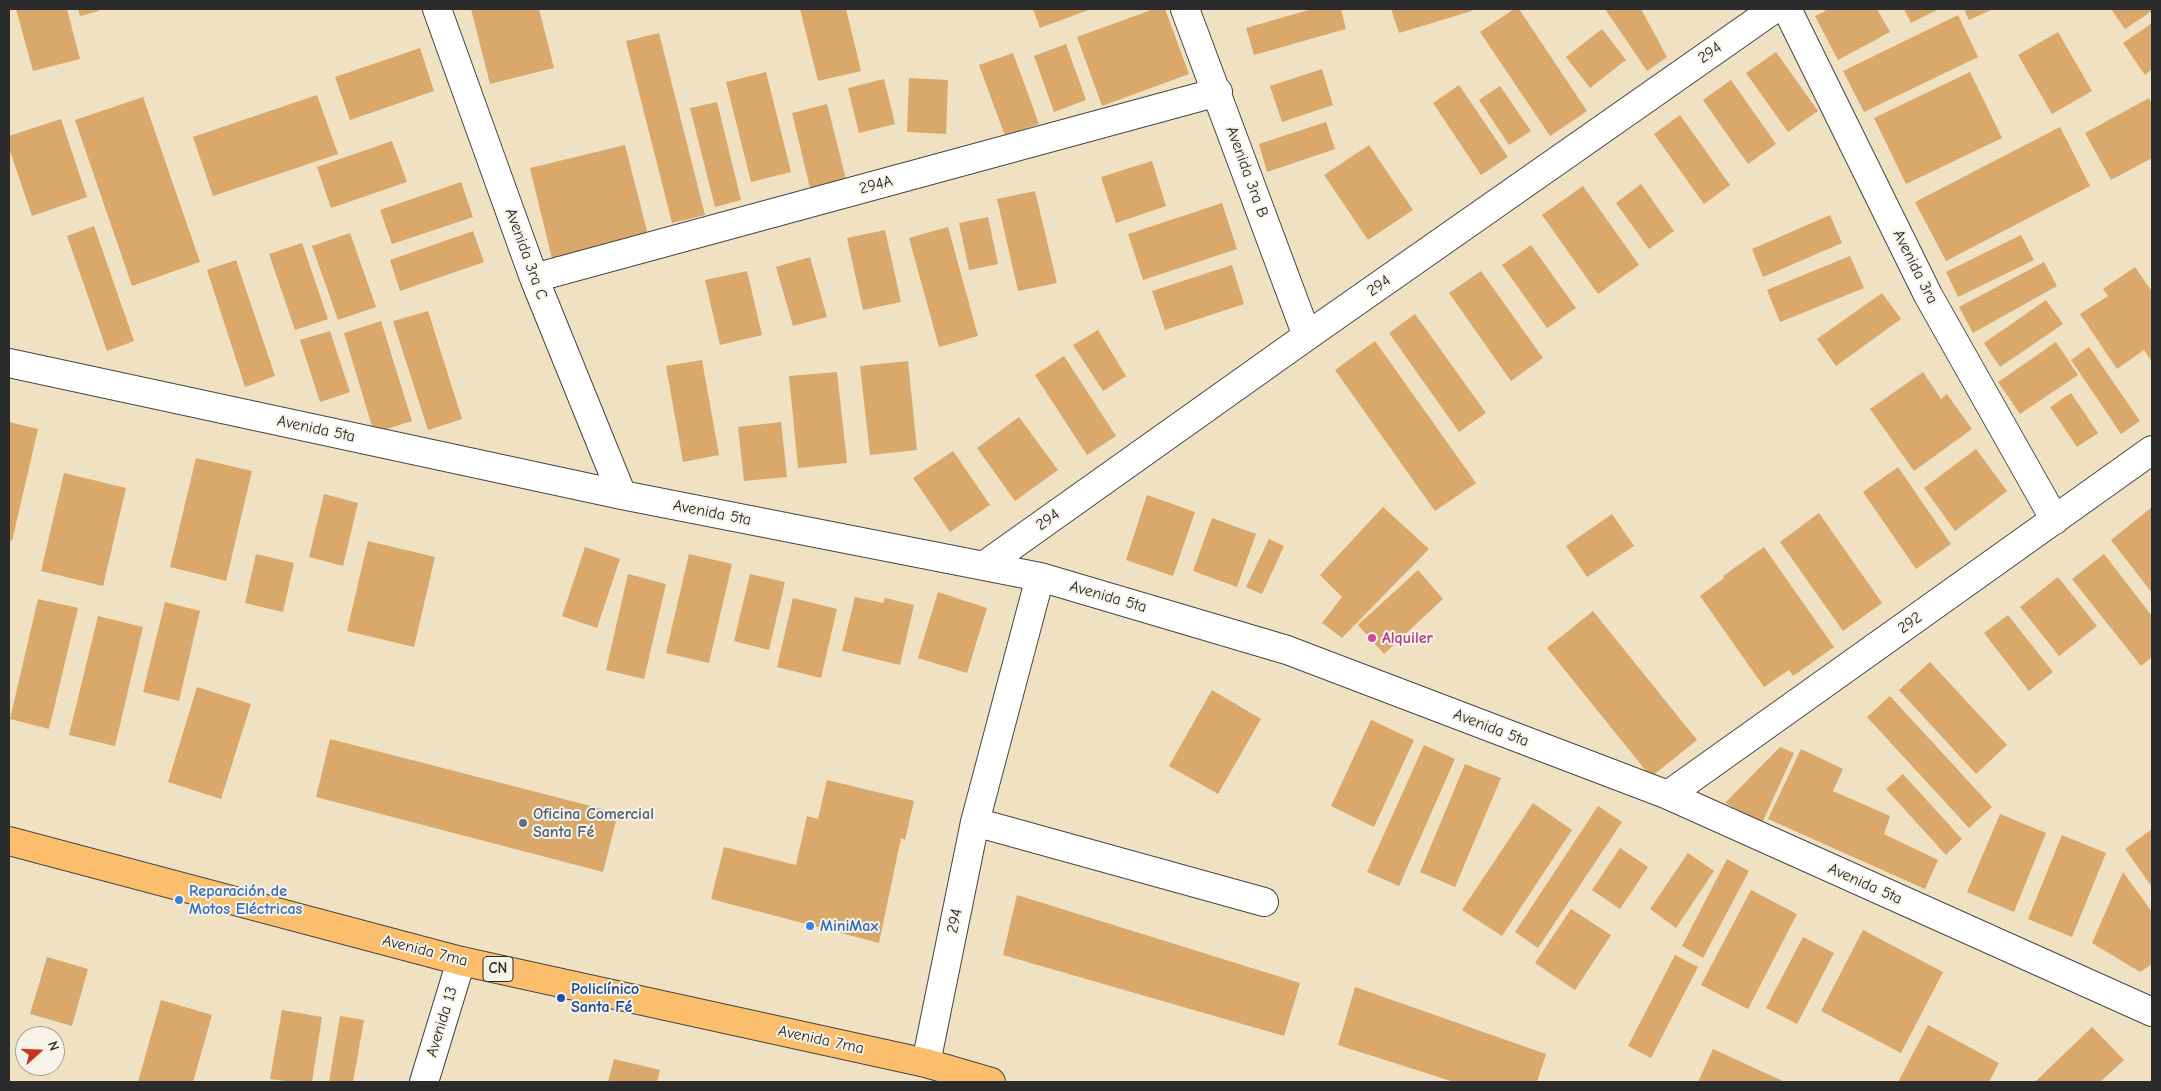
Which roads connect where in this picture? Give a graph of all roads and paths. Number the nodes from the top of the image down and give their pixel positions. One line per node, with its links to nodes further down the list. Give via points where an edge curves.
1 (437, 9): 6 (street, Avenida 3ra C)
2 (1186, 9): 5 (street, Avenida 3ra B)
3 (1774, 9): 7 (street, 294)
4 (1787, 9): 11 (street, Avenida 3ra, via 1928,295)
5 (1218, 92): 6 (street, 294A); 7 (street, Avenida 3ra B)
6 (534, 278): 10 (street, Avenida 3ra C)
7 (1306, 336): 12 (street, 294)
8 (9, 363): 10 (street, Avenida 5ta)
9 (2152, 450): 11 (street, 292)
10 (622, 495): 12 (street, Avenida 5ta)
11 (2054, 520): 14 (street, 292)
12 (985, 565): 13 (street, Avenida 5ta)
13 (1040, 577): 14 (street, Avenida 5ta, via 1287,650); 15 (street, 294)
14 (1668, 795): 19 (street, Avenida 5ta)
15 (975, 822): 17 (street); 20 (street, 294)
16 (9, 841): 18 (highway, Avenida 7ma / CN)
17 (1264, 902)
18 (461, 961): 20 (highway, Avenida 7ma / CN); 22 (street, Avenida 13)
19 (2152, 1012)
20 (926, 1063): 21 (highway, Avenida 7ma / CN)
21 (974, 1080)
22 (424, 1082)

